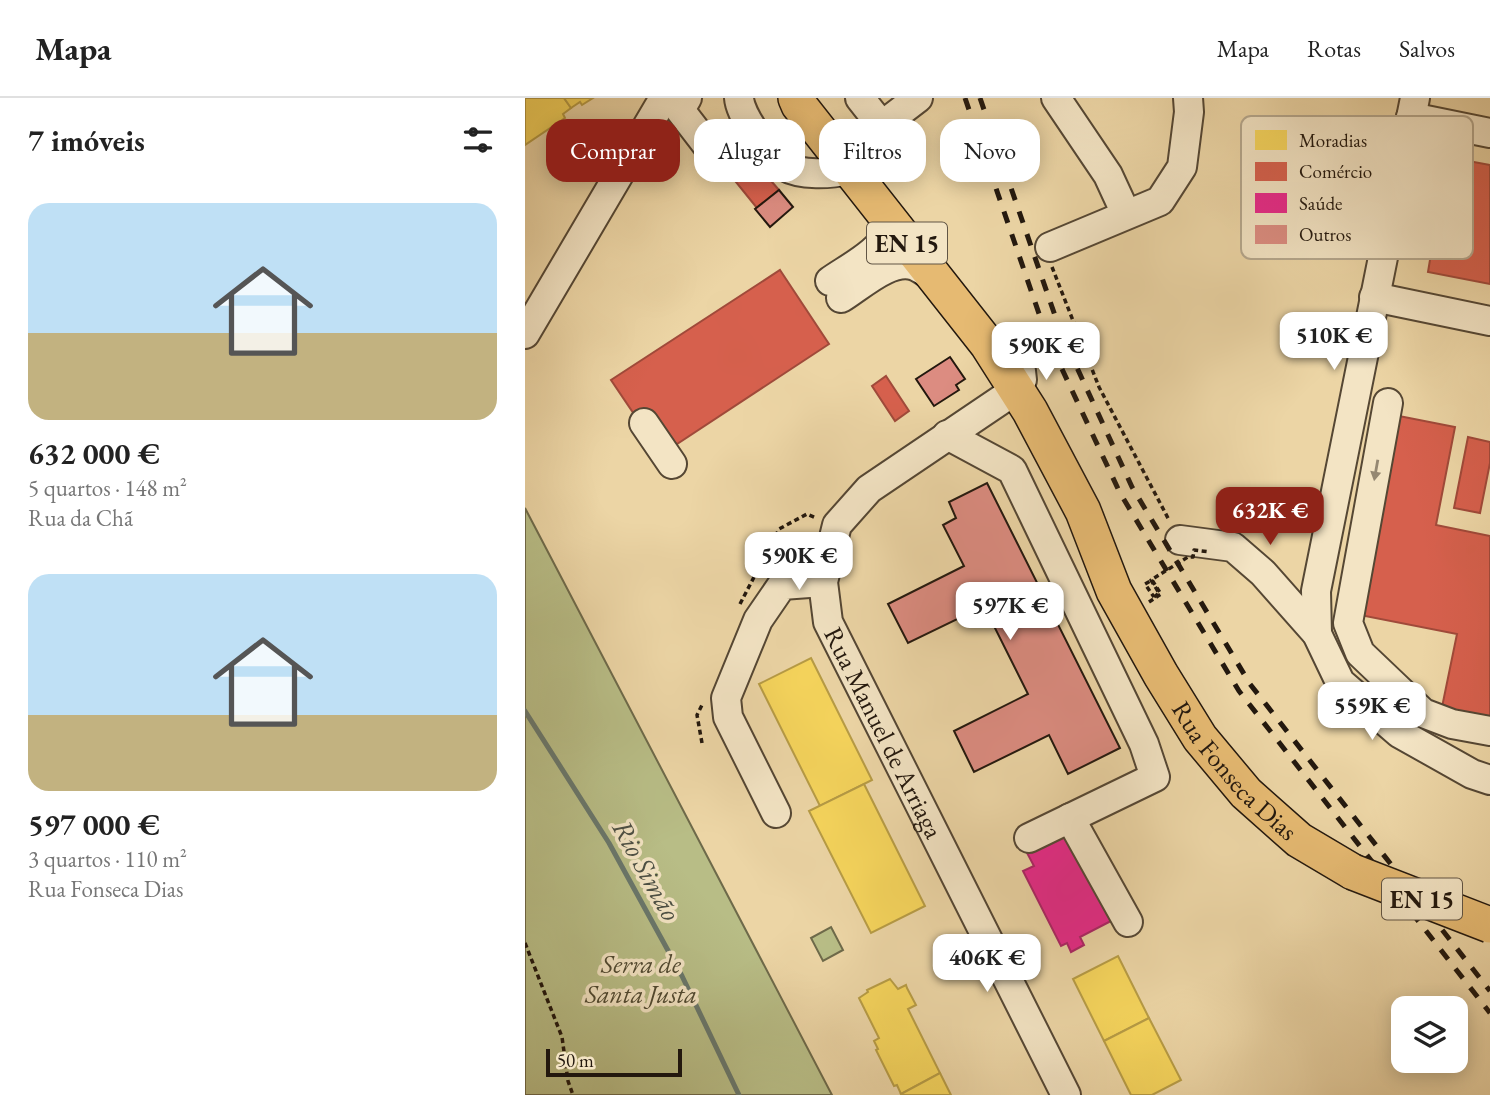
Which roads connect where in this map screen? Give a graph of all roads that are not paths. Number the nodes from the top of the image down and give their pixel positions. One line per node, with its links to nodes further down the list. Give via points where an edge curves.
1 (664, 98): 30 (street)
2 (687, 98): 18 (street, via 680,110)
3 (739, 98): 12 (street)
4 (796, 98): 16 (main road, Rua Fonseca Dias / EN 15)
5 (807, 98): 13 (main road, Rua Fonseca Dias / EN 15)
6 (860, 98): 14 (street)
7 (918, 98): 15 (street)
8 (1056, 98): 22 (street, via 1108,175)
9 (1188, 98): 22 (street, via 1182,167 1160,201)
10 (1413, 107): 11 (street)
11 (1440, 116)
12 (746, 119)
13 (822, 119)
14 (876, 119)
15 (891, 119)
16 (819, 125)
17 (1473, 127): 19 (street)
18 (694, 128)
19 (1490, 133)
20 (869, 182): 21 (main road, Rua Fonseca Dias / EN 15)
21 (888, 207): 24 (main road, Rua Fonseca Dias / EN 15); 27 (main road, Rua Fonseca Dias / EN 15)
22 (1126, 214): 23 (street)
23 (1050, 247)
24 (893, 253): 26 (street); 27 (street, via 915,247); 31 (main road, Rua Fonseca Dias / EN 15, via 935,278)
25 (1382, 259): 28 (street)
26 (836, 289)
27 (969, 296): 31 (main road, Rua Fonseca Dias / EN 15)
28 (1374, 297): 29 (street); 38 (street, via 1316,591)
29 (1490, 321)
30 (525, 334)
31 (1018, 377): 34 (street, Rua Manuel de Arriaga); 39 (main road, Rua Fonseca Dias / EN 15, via 1083,511 1114,591); 39 (main road, Rua Fonseca Dias / EN 15, via 1053,422 1089,490)
32 (1388, 403): 40 (street, one-way to 40, via 1348,623 1360,653 1423,713)
33 (644, 423): 35 (street)
34 (947, 435): 37 (street, Rua Manuel de Arriaga, via 869,489 837,526); 43 (street, via 1012,470 1156,777)
35 (672, 464)
36 (1180, 540): 38 (street, via 1233,547 1263,573)
37 (823, 582): 42 (street, via 782,584 758,620 726,698 728,717); 47 (street, Rua Manuel de Arriaga, via 828,622)
38 (1317, 634): 41 (street, via 1340,682 1399,733)
39 (1145, 645): 46 (main road, Rua Fonseca Dias / EN 15, bridge, via 1200,738 1246,793 1299,840 1353,872)
40 (1490, 731)
41 (1490, 780)
42 (776, 813)
43 (1070, 818): 44 (street); 45 (street)
44 (1029, 838)
45 (1128, 922)
46 (1490, 925)
47 (1066, 1095)

